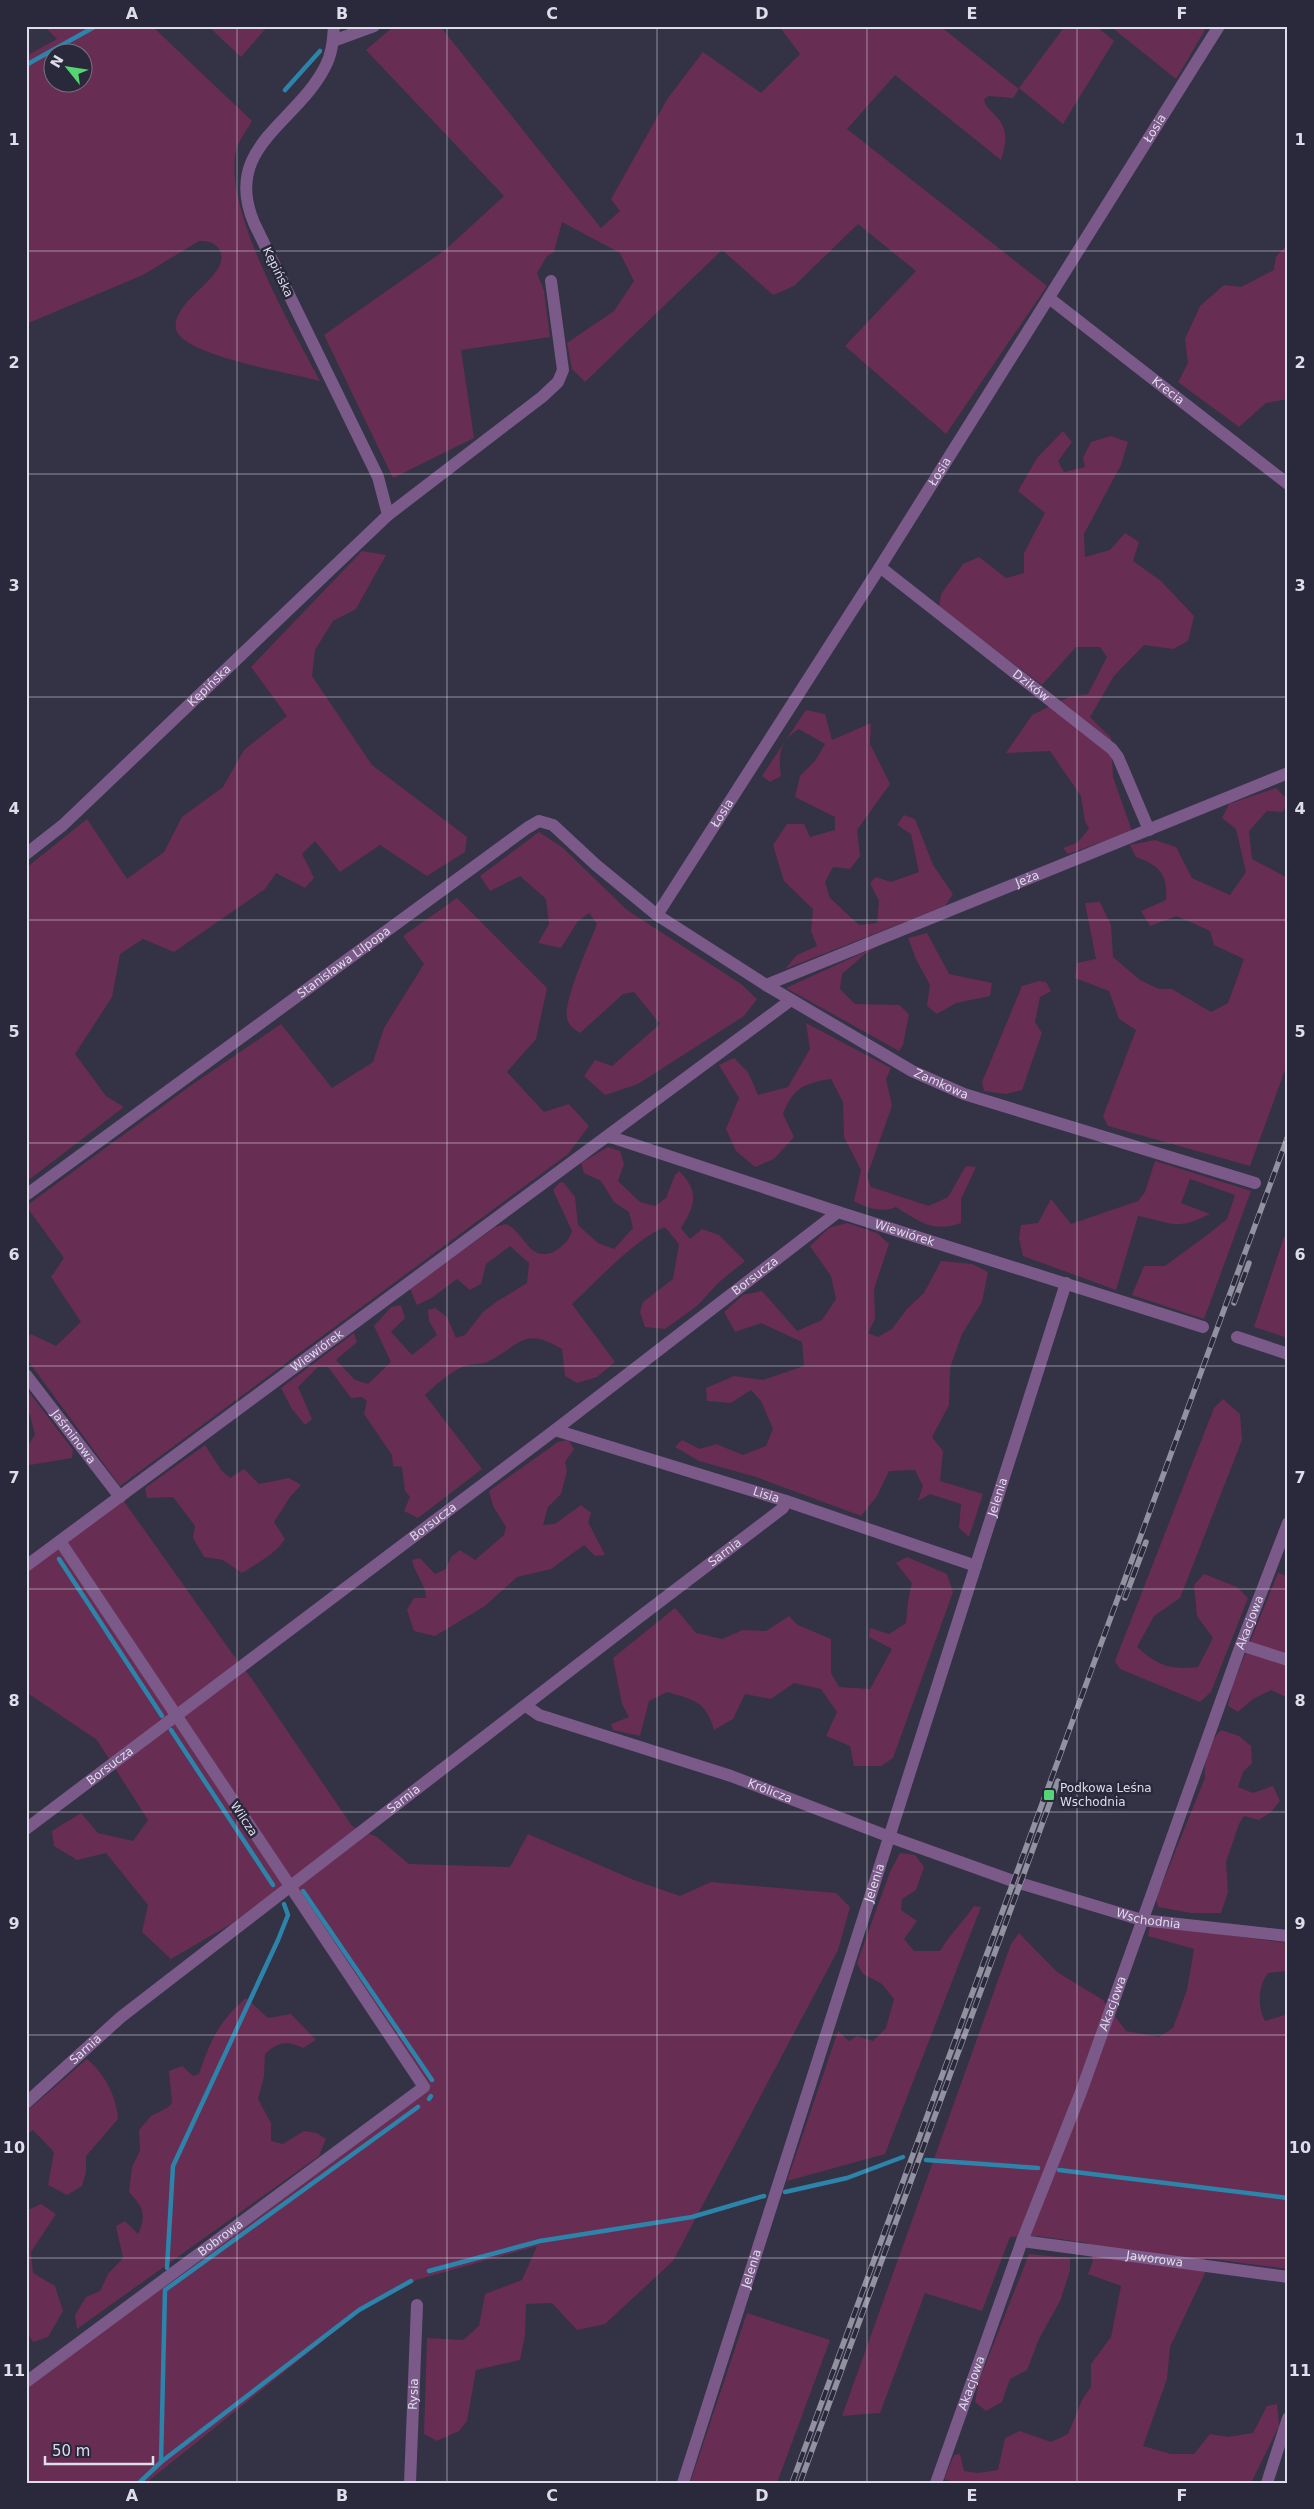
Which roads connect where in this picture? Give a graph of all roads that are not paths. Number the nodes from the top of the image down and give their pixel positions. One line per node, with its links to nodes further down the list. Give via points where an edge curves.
1 (334, 26): 4 (street, Kępińska)
2 (374, 26): 4 (street)
3 (1220, 26): 6 (street, Łosia)
4 (333, 40): 8 (street, Kępińska, via 322,74 251,160 246,177 247,207 378,477)
5 (551, 281): 8 (street, Kępińska, via 563,363 558,382)
6 (1049, 298): 7 (street, Krecia); 9 (street, Łosia)
7 (1288, 484)
8 (388, 515): 12 (street, Kępińska, via 63,825)
9 (880, 567): 11 (street, Dzików, via 1112,749); 13 (street, Łosia)
10 (1288, 773): 11 (street, Jeża)
11 (1149, 830): 14 (street, Jeża)
12 (26, 854)
13 (657, 916): 14 (street, Zamkowa); 18 (street, Stanisława Lilpopa, via 554,825 539,821)
14 (766, 985): 15 (street, Zamkowa)
15 (791, 1000): 16 (street, Wiewiórek); 17 (street, Zamkowa, via 912,1072 964,1094)
16 (608, 1136): 19 (street, Wiewiórek); 26 (street, Wiewiórek)
17 (1256, 1183)
18 (26, 1196)
19 (838, 1212): 20 (street, Wiewiórek); 25 (street, Borsucza)
20 (1066, 1283): 21 (street, Wiewiórek); 31 (street, Jelenia)
21 (1203, 1327)
22 (1237, 1337): 23 (street)
23 (1288, 1354)
24 (26, 1375): 26 (street, Jaśminowa)
25 (554, 1430): 27 (street, Lisia); 35 (street, Borsucza)
26 (120, 1497): 29 (street, Wiewiórek)
27 (786, 1501): 31 (street, Lisia); 34 (street, Sarnia, via 783,1508 758,1528)
28 (1288, 1523): 32 (street, Akacjowa)
29 (60, 1541): 30 (street, Wiewiórek); 35 (street, Wilcza)
30 (26, 1566)
31 (976, 1566): 37 (street, Jelenia)
32 (1241, 1645): 33 (street); 40 (street, Akacjowa)
33 (1288, 1660)
34 (526, 1706): 37 (street, Królicza, via 539,1715 731,1776); 39 (street, Sarnia)
35 (176, 1716): 36 (street, Borsucza); 39 (street, Wilcza)
36 (26, 1829)
37 (890, 1837): 38 (street, Królicza); 50 (street, Jelenia)
38 (1013, 1881): 40 (street, Wschodnia)
39 (290, 1888): 42 (street, Wilcza, via 424,2087); 43 (street, Sarnia, via 121,2017)
40 (1142, 1920): 41 (street, Wschodnia); 44 (street, Akacjowa, via 1081,2092)
41 (1288, 1936)
42 (416, 2093): 47 (street, Bobrowa)
43 (26, 2103)
44 (1022, 2241): 45 (street, Jaworowa); 51 (street, Akacjowa)
45 (1288, 2277)
46 (417, 2305): 49 (street, Rysia)
47 (26, 2382)
48 (1288, 2418): 52 (street)
49 (410, 2483)
50 (683, 2483)
51 (936, 2483)
52 (1267, 2483)

